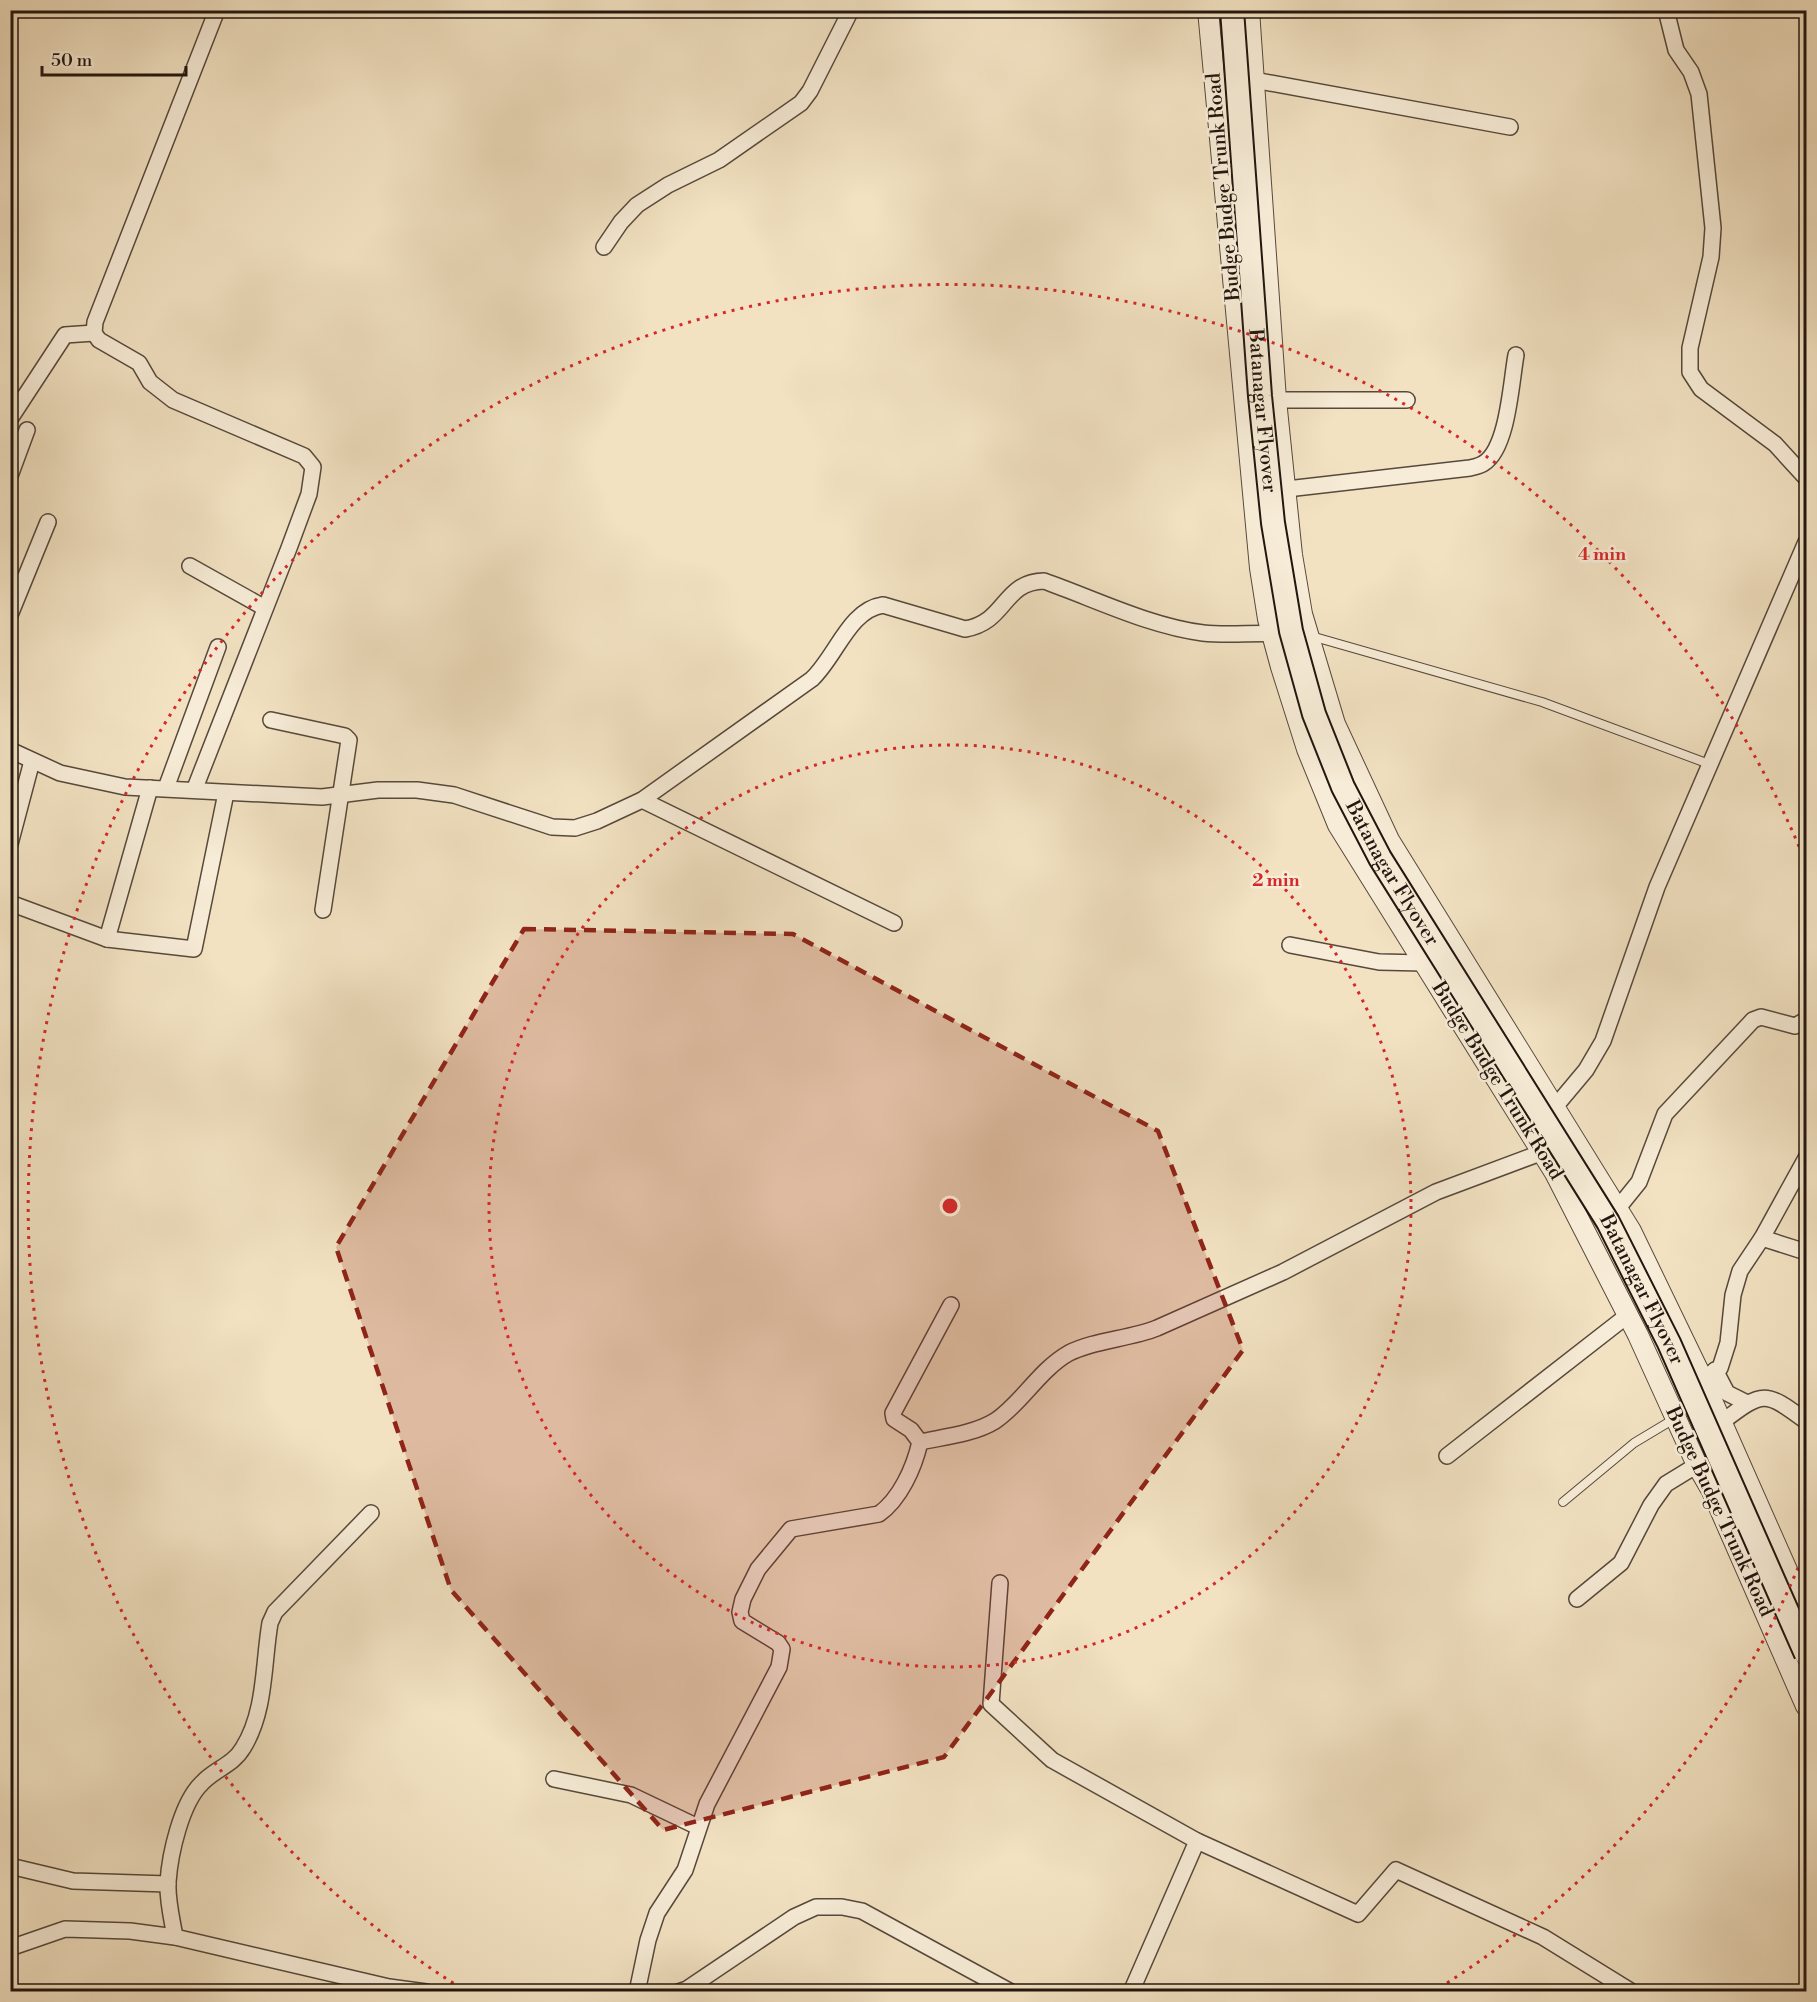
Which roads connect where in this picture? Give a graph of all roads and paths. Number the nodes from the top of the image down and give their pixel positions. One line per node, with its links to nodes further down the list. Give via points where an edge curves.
1 (217, 10): 10 (street)
2 (851, 10): 9 (street, via 801,103 719,160 637,205)
3 (1208, 10): 24 (street, Budge Budge Trunk Road, via 1260,568)
4 (1232, 10): 67 (main road, Batanagar Flyover, bridge, via 1273,523 1292,631 1314,714 1343,787 1380,858 1608,1222 1669,1343)
5 (1249, 10): 7 (street, Budge Budge Trunk Road)
6 (1666, 10): 17 (street, via 1676,50 1691,72 1699,94 1713,228 1711,256 1690,348 1690,372 1701,389 1775,444)
7 (1254, 80): 8 (street); 12 (street, Budge Budge Trunk Road)
8 (1510, 127)
9 (604, 248)
10 (94, 333): 14 (street, via 65,334); 22 (street, via 138,363 150,382 173,400 310,460 313,478 309,494)
11 (1516, 355): 18 (street, via 1501,439 1484,463 1470,468)
12 (1276, 400): 13 (street); 18 (street, Budge Budge Trunk Road)
13 (1407, 400)
14 (10, 419)
15 (27, 430): 16 (street)
16 (10, 476)
17 (1806, 478)
18 (1287, 489): 25 (street, Budge Budge Trunk Road, via 1292,555)
19 (48, 522): 23 (street)
20 (1806, 542): 30 (street)
21 (190, 566): 22 (street)
22 (265, 608): 33 (street)
23 (10, 615)
24 (1272, 633): 25 (street); 36 (street, via 1200,633 1144,618 1044,581 1029,581 1014,590 992,618 979,627 965,629 884,605 870,607 856,618 827,664 812,679); 43 (street, Budge Budge Trunk Road, via 1307,749 1338,825)
25 (1308, 636): 30 (lane, via 1542,702); 45 (street, Budge Budge Trunk Road, via 1335,724 1389,840)
26 (218, 647): 32 (street)
27 (271, 720): 35 (street, via 349,740)
28 (10, 750): 29 (street)
29 (32, 761): 31 (street, via 87,781); 37 (street)
30 (1710, 764): 45 (street, via 1657,887 1603,1041 1586,1070)
31 (150, 788): 32 (street); 41 (street)
32 (166, 788): 33 (street)
33 (195, 788): 34 (street)
34 (226, 793): 35 (street, via 321,797); 41 (street, via 194,949)
35 (342, 794): 36 (street, via 407,790 444,794 552,827 575,828); 39 (street)
36 (642, 800): 40 (street)
37 (10, 844)
38 (10, 903): 41 (street)
39 (323, 910)
40 (894, 923)
41 (107, 939)
42 (1290, 945): 43 (street, via 1379,962)
43 (1424, 963): 46 (street, Budge Budge Trunk Road)
44 (1806, 1020): 48 (street, via 1795,1026 1761,1017 1753,1020 1665,1114 1639,1182)
45 (1555, 1107): 48 (street, Budge Budge Trunk Road)
46 (1543, 1152): 52 (street, Budge Budge Trunk Road); 59 (street, via 1426,1196 1283,1272 1157,1328 1071,1353 1039,1376 997,1420)
47 (1804, 1167): 49 (street)
48 (1618, 1208): 53 (street, Budge Budge Trunk Road)
49 (1762, 1238): 50 (street); 53 (street, via 1740,1271 1725,1356 1720,1368)
50 (1806, 1252)
51 (951, 1305): 59 (street, via 893,1413 894,1419 911,1430)
52 (1628, 1315): 54 (street, Budge Budge Trunk Road); 60 (street)
53 (1709, 1374): 54 (lane); 55 (street, via 1727,1393); 57 (street, Budge Budge Trunk Road)
54 (1667, 1398): 56 (street, Budge Budge Trunk Road)
55 (1747, 1403): 57 (street); 58 (street, via 1766,1396)
56 (1676, 1418): 61 (street, Budge Budge Trunk Road); 62 (lane, via 1634,1443)
57 (1722, 1422): 66 (street, Budge Budge Trunk Road)
58 (1806, 1422)
59 (920, 1443): 70 (street, via 889,1507 864,1518 791,1529 758,1569 743,1599 742,1621 778,1643 782,1656)
60 (1447, 1456)
61 (1697, 1465): 65 (street, via 1666,1484 1621,1563); 68 (street, Budge Budge Trunk Road)
62 (1563, 1502)
63 (371, 1513): 73 (street, via 275,1612 255,1724 233,1762 202,1782 191,1796 171,1858)
64 (1000, 1583): 71 (street, via 991,1704 1052,1760)
65 (1577, 1599)
66 (1806, 1612)
67 (1806, 1654)
68 (1806, 1706)
69 (554, 1779): 70 (street, via 631,1795)
70 (698, 1827): 78 (street, via 685,1870 651,1928)
71 (1197, 1841): 81 (street); 82 (street, via 1358,1914 1396,1870 1543,1937)
72 (10, 1866): 73 (street, via 73,1881)
73 (168, 1884): 74 (street)
74 (175, 1937): 75 (street, via 65,1929); 76 (street)
75 (10, 1948)
76 (340, 1984): 77 (street)
77 (426, 1992)
78 (637, 1992)
79 (678, 1992): 80 (street, via 794,1917 816,1907 862,1911)
80 (1011, 1992)
81 (1131, 1992)
82 (1632, 1992)

